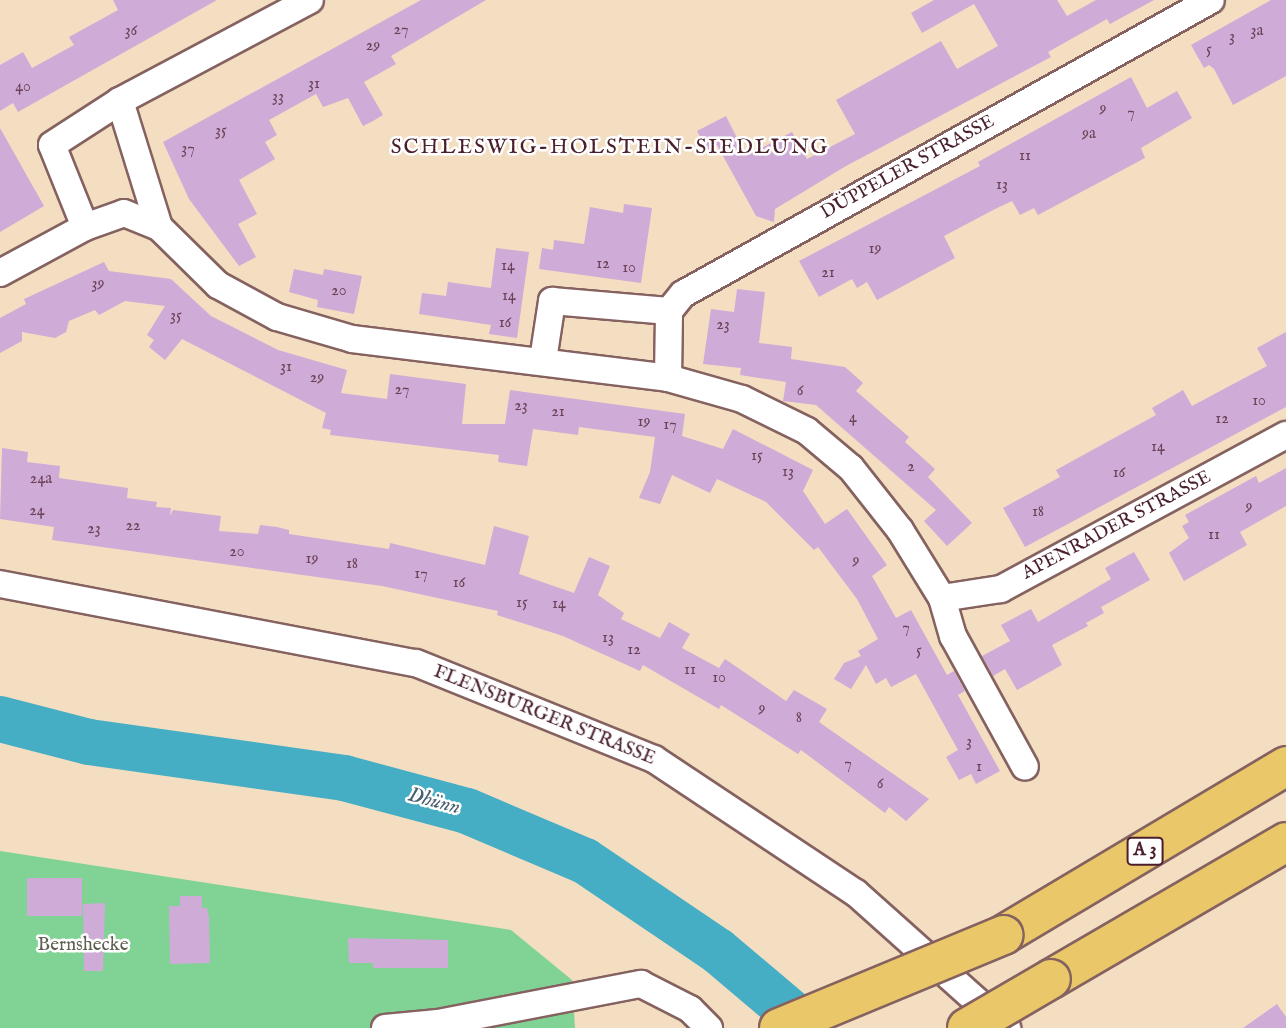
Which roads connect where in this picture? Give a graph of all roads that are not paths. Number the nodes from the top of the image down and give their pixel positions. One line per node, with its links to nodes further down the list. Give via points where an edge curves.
1 (310, 0): 3 (street)
2 (1211, 0): 7 (street, DÜPPELER STRASSE, via 683,294)
3 (120, 101): 4 (street, via 52,145); 5 (street)
4 (85, 227): 5 (street, via 124,214); 6 (street)
5 (159, 227): 8 (street, via 218,285 277,317 352,339)
6 (0, 272)
7 (669, 311): 8 (street, via 552,301); 9 (street)
8 (543, 360): 9 (street)
9 (668, 378): 12 (street, via 742,398 807,432 851,468 900,530)
10 (1286, 435): 12 (street, APENRADER STRASSE, via 1001,589)
11 (0, 584): 24 (street, FLENSBURGER STRASSE, via 416,663 654,759 856,893)
12 (942, 598): 14 (street, via 953,636)
13 (1286, 766): 16 (highway, A 3)
14 (1025, 767)
15 (1286, 842): 17 (highway)
16 (1003, 935): 20 (highway, bridge); 21 (highway, A 3, bridge)
17 (1051, 979): 22 (highway, bridge); 23 (highway, bridge)
18 (385, 1028): 19 (street, via 438,1023 641,984 690,1009)
19 (709, 1028)
20 (779, 1028)
21 (843, 1028)
22 (967, 1028)
23 (985, 1028)
24 (1007, 1028)

